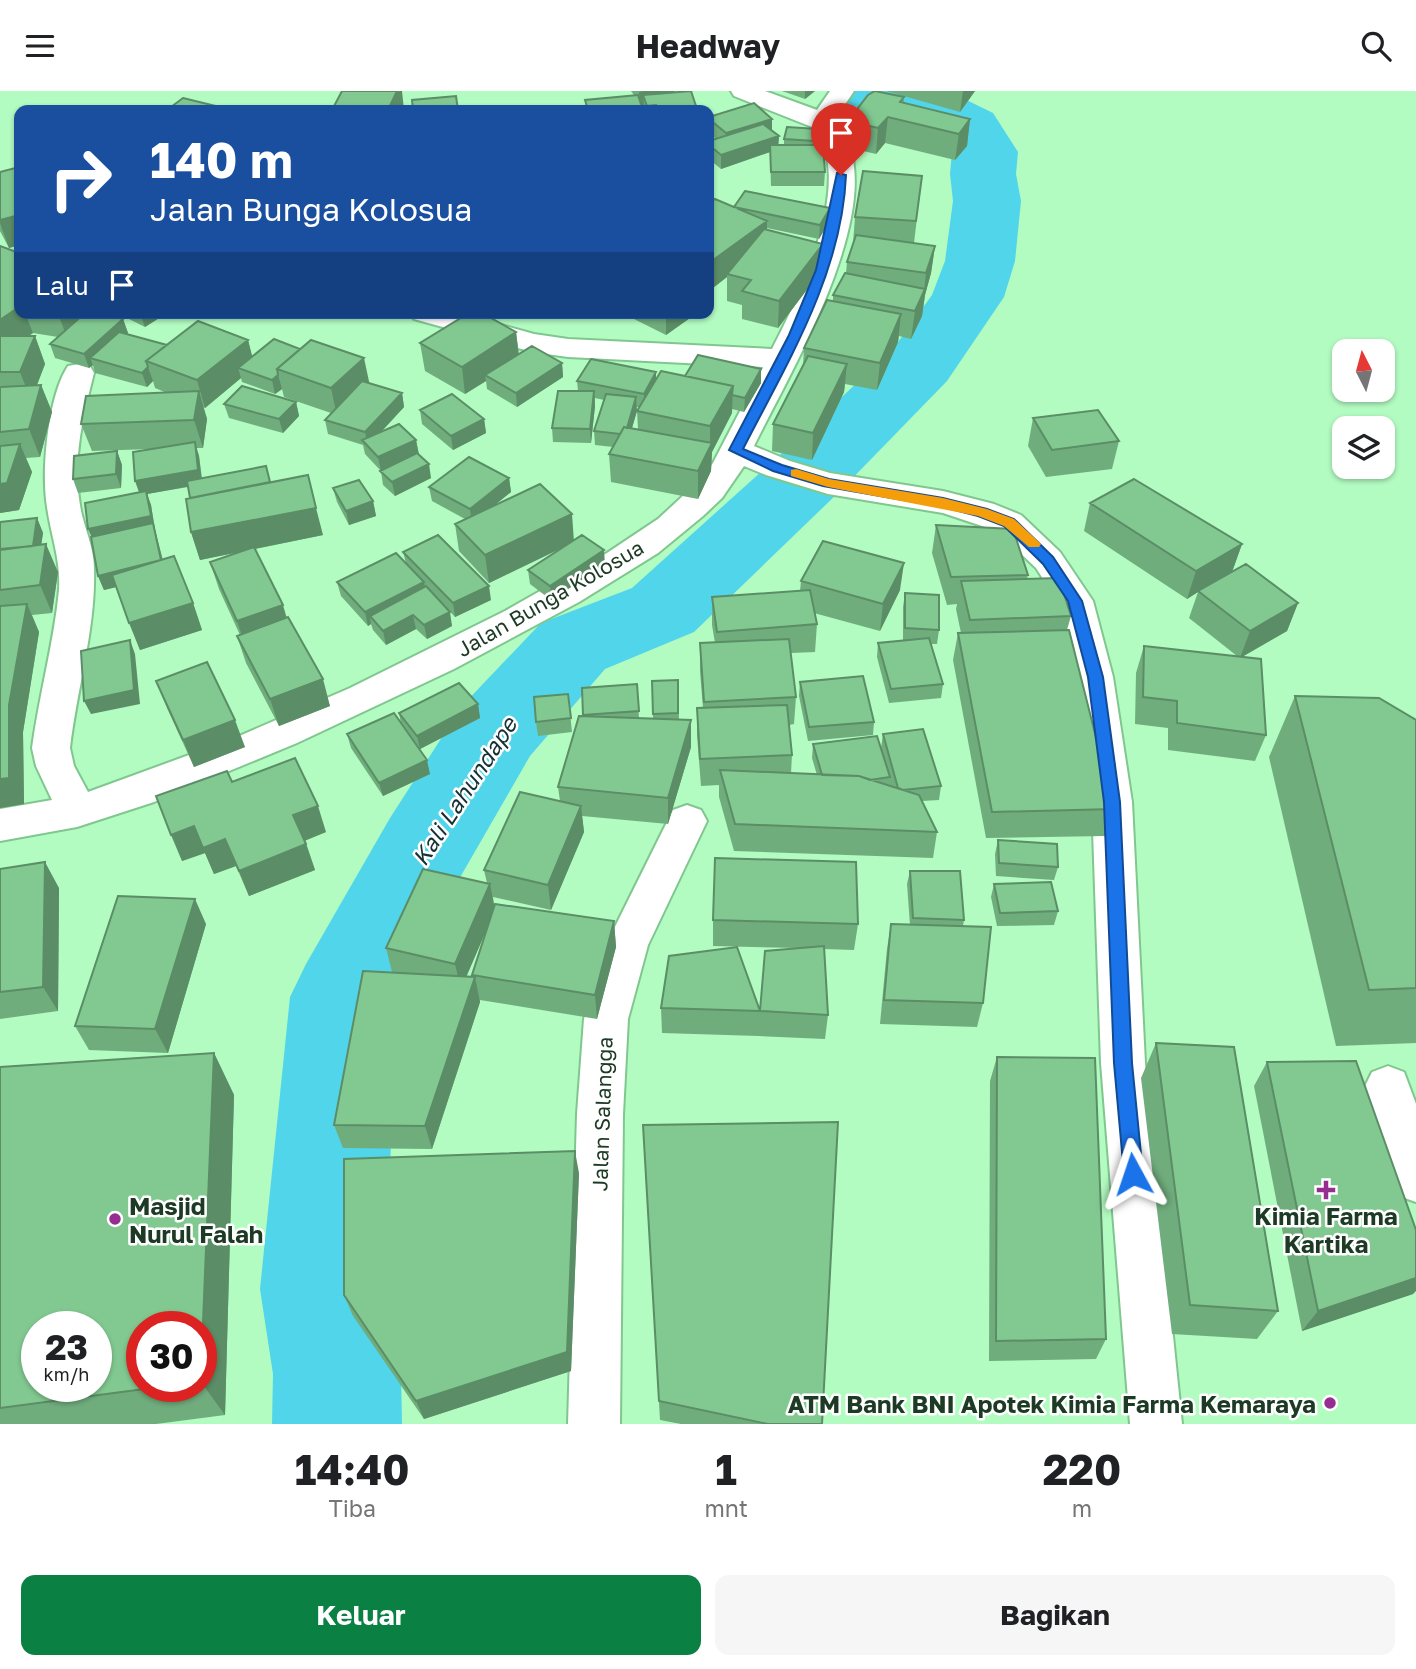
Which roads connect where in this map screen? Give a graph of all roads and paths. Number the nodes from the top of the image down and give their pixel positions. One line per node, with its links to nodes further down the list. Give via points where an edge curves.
1 (743, 91): 2 (street)
2 (834, 104): 4 (street, Jalan Bunga Kolosua, via 842,157 840,194 822,270)
3 (446, 319): 4 (street, via 568,348)
4 (782, 359): 6 (street, Jalan Bunga Kolosua)
5 (79, 373): 7 (street, via 65,424 61,465 63,505 77,564 76,594 51,748)
6 (736, 450): 7 (street, Jalan Bunga Kolosua, via 728,468 684,515 544,606 432,667 291,732); 13 (street, via 828,483 943,502 1009,523 1048,560 1075,601 1095,677 1112,802 1123,1063)
7 (77, 811): 9 (street, Jalan Bunga Kolosua)
8 (687, 821): 12 (street, Jalan Salangga, via 627,945 606,1019)
9 (0, 825)
10 (1388, 1086): 11 (street)
11 (1416, 1180)
12 (594, 1424)
13 (1156, 1424)

